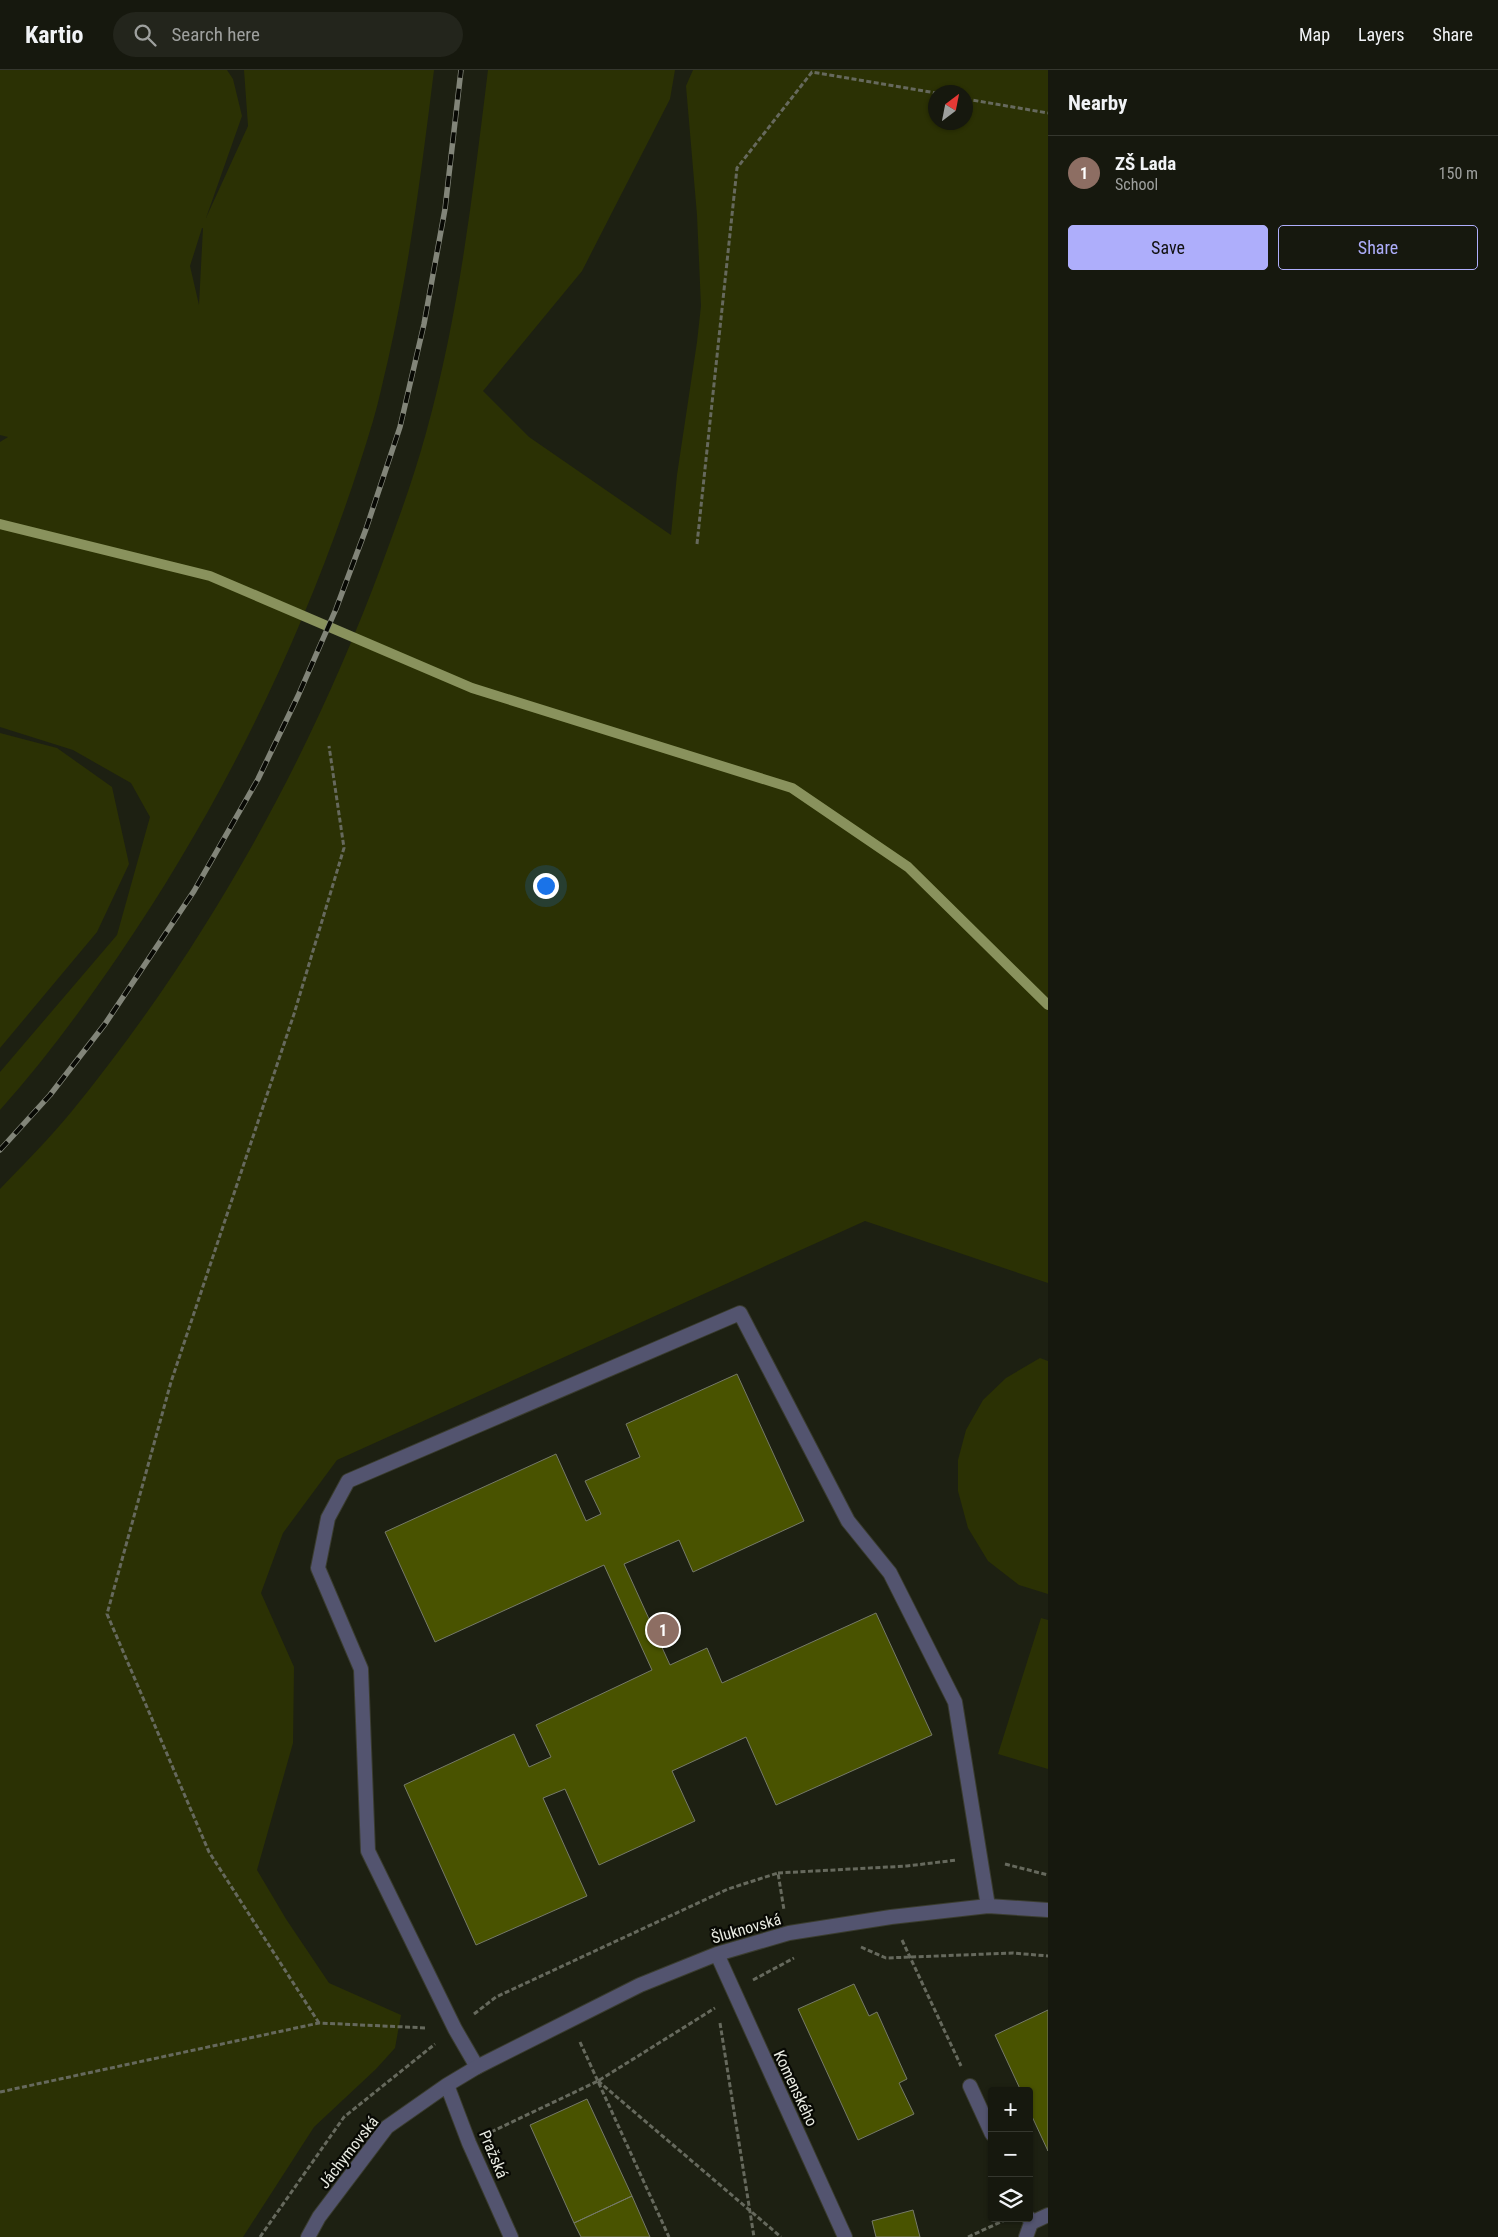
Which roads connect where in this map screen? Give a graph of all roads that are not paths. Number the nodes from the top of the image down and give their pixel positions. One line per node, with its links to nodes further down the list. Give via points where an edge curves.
1 (988, 1906): 2 (street, Šluknovská); 3 (street, Šluknovská, via 789,1933); 4 (street, via 955,1702 890,1573 848,1521 740,1313 348,1481 328,1518 318,1568 361,1669 368,1850 455,2029)
2 (1048, 1910)
3 (717, 1954): 4 (street, Šluknovská, via 640,1985); 13 (street, Komenského)
4 (477, 2067): 5 (street, Jáchymovská)
5 (447, 2085): 11 (street, Jáchymovská, via 388,2127 319,2217); 12 (street, Pražská)
6 (970, 2086): 7 (street)
7 (991, 2132)
8 (1048, 2216): 9 (street)
9 (1033, 2219)
10 (1030, 2222): 14 (street)
11 (308, 2237)
12 (511, 2237)
13 (845, 2237)
14 (1026, 2237)

